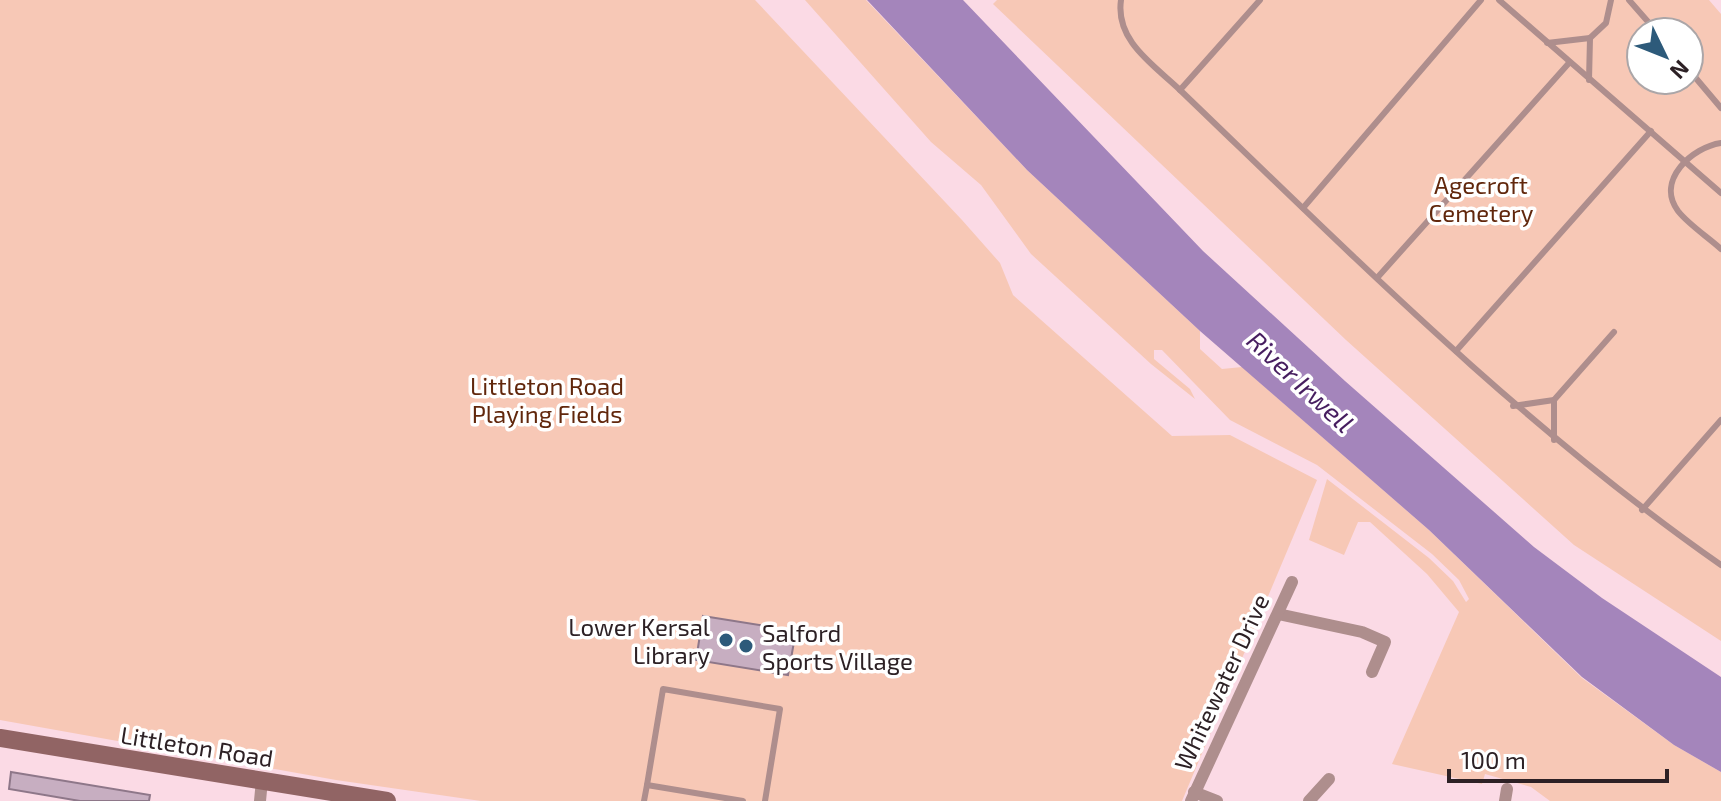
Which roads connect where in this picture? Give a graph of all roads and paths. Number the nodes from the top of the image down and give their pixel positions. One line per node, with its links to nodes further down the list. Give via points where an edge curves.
1 (1121, 0): 13 (lane, via 1127,36)
2 (1260, 0): 13 (lane)
3 (1481, 0): 19 (lane)
4 (1499, 0): 9 (lane)
5 (1611, 0): 8 (lane, via 1606,23)
6 (1629, 0): 7 (lane)
7 (1643, 16)
8 (1590, 38): 9 (lane); 11 (lane)
9 (1547, 43): 10 (lane)
10 (1569, 63): 11 (lane); 21 (lane)
11 (1589, 80): 15 (lane)
12 (1705, 89): 14 (lane)
13 (1180, 90): 19 (lane)
14 (1721, 108)
15 (1651, 131): 17 (lane); 23 (lane)
16 (1721, 143): 17 (lane)
17 (1684, 160): 18 (lane); 20 (lane, via 1674,187 1677,210)
18 (1721, 193)
19 (1303, 208): 21 (lane)
20 (1721, 249)
21 (1377, 278): 23 (lane)
22 (1614, 332): 24 (lane)
23 (1456, 351): 25 (lane)
24 (1554, 400): 25 (lane); 27 (lane)
25 (1513, 406): 27 (lane)
26 (1721, 420): 28 (lane)
27 (1554, 440): 28 (lane)
28 (1642, 510): 29 (lane)
29 (1721, 565)
30 (1292, 582): 31 (street, Whitewater Drive)
31 (1278, 614): 32 (street, via 1385,642); 37 (street, Whitewater Drive)
32 (1372, 672)
33 (0, 738): 35 (street, Littleton Road)
34 (1329, 779): 44 (street)
35 (262, 780): 38 (street); 39 (street, Littleton Road)
36 (647, 785): 40 (lane); 41 (lane); 42 (lane, via 663,689 780,709)
37 (1192, 797): 43 (street)
38 (260, 801)
39 (387, 801)
40 (644, 801)
41 (743, 801)
42 (765, 801)
43 (1217, 801)
44 (1309, 801)

